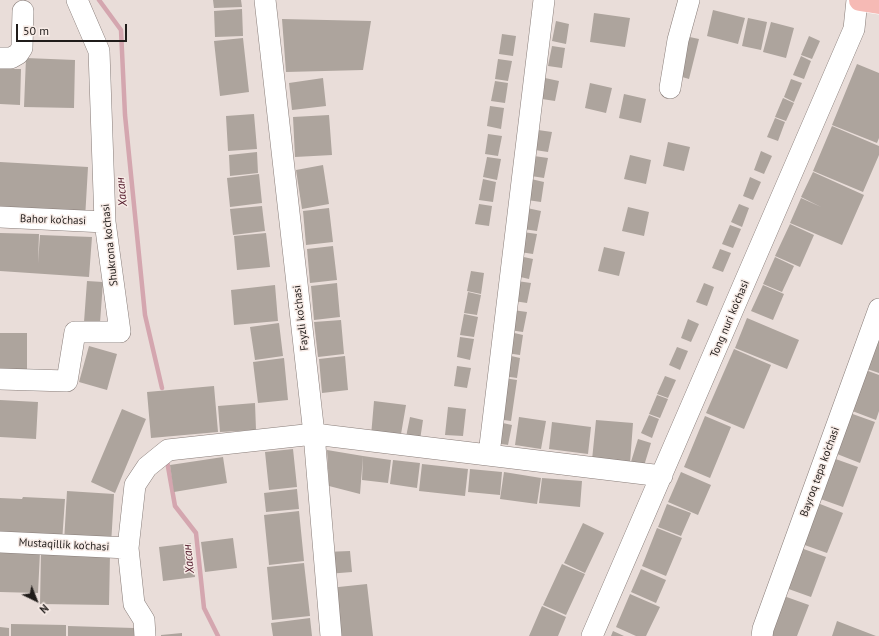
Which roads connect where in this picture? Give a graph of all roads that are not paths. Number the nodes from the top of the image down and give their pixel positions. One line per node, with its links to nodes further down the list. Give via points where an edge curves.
1 (78, 0): 12 (street, Shukrona ko'chasi, via 99,51)
2 (265, 0): 15 (street, Fayzli ko'chasi)
3 (544, 0): 16 (street)
4 (689, 0): 10 (street, via 678,40)
5 (857, 0): 17 (street, Tong nuri ko'chasi, via 854,29)
6 (860, 0): 7 (highway)
7 (879, 3)
8 (23, 11): 9 (street, via 22,48 18,54 10,58)
9 (0, 58)
10 (670, 88)
11 (0, 218): 12 (street, Bahor ko'chasi)
12 (105, 222): 14 (street, Shukrona ko'chasi, via 120,332 75,332 67,381)
13 (879, 309): 23 (street, Bayroq tepa ko'chasi)
14 (0, 379)
15 (314, 434): 16 (street); 19 (street, via 168,450 147,467 135,485); 21 (street, Fayzli ko'chasi)
16 (489, 454): 17 (street)
17 (662, 476): 22 (street, Tong nuri ko'chasi)
18 (0, 542): 19 (street, Mustaqillik ko'chasi)
19 (128, 548): 20 (street, via 134,604 144,620)
20 (145, 636)
21 (331, 636)
22 (592, 636)
23 (762, 636)

